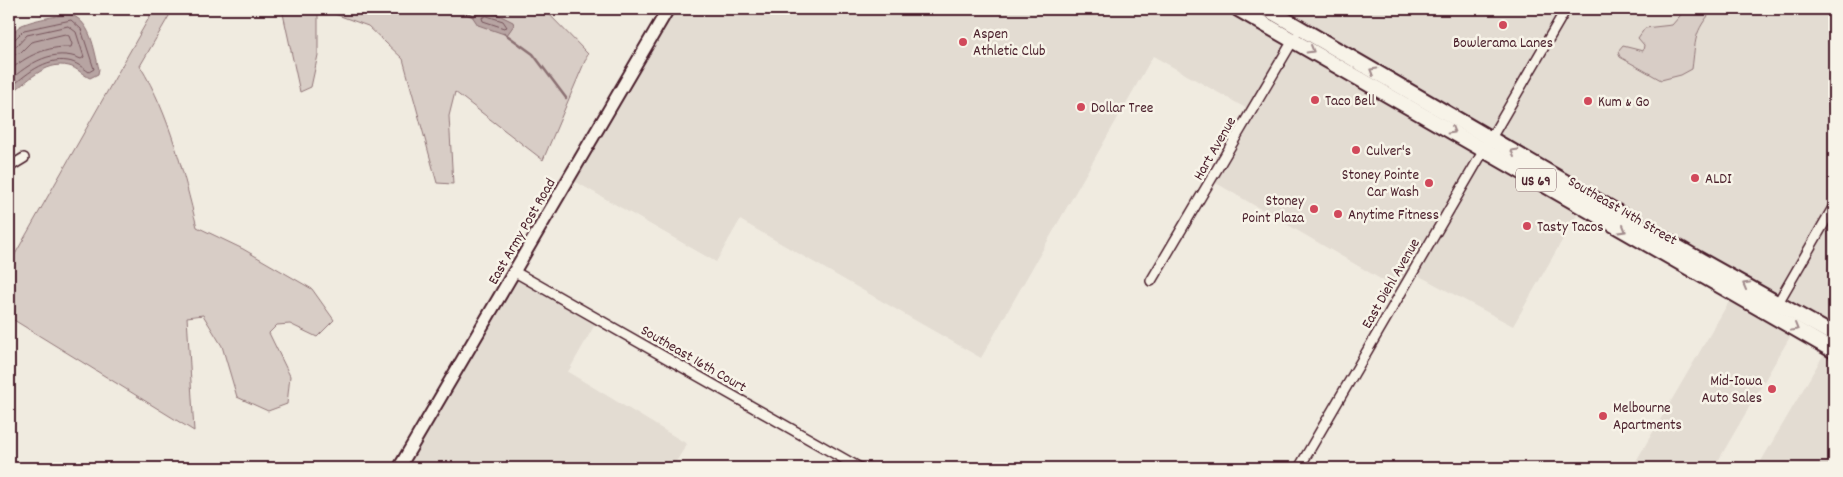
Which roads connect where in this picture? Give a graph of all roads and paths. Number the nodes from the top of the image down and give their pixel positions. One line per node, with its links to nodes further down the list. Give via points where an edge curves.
1 (668, 9): 10 (main road, East Army Post Road)
2 (1238, 9): 5 (main road, Southeast 14th Street / US 69)
3 (1267, 9): 5 (main road, Southeast 14th Street / US 69)
4 (1566, 9): 6 (street, East Diehl Avenue)
5 (1296, 34): 6 (main road, Southeast 14th Street / US 69); 11 (street, Hart Avenue)
6 (1486, 144): 12 (main road, Southeast 14th Street / US 69, via 1691,256); 17 (street, East Diehl Avenue)
7 (24, 158): 8 (street)
8 (9, 167)
9 (1834, 206): 12 (street)
10 (514, 272): 15 (main road, East Army Post Road); 16 (street, Southeast 16th Court)
11 (1152, 281)
12 (1774, 309): 13 (main road, Southeast 14th Street / US 69); 14 (main road, Southeast 14th Street / US 69, one-way to 14)
13 (1834, 335)
14 (1834, 351)
15 (398, 468)
16 (860, 468)
17 (1299, 468)

